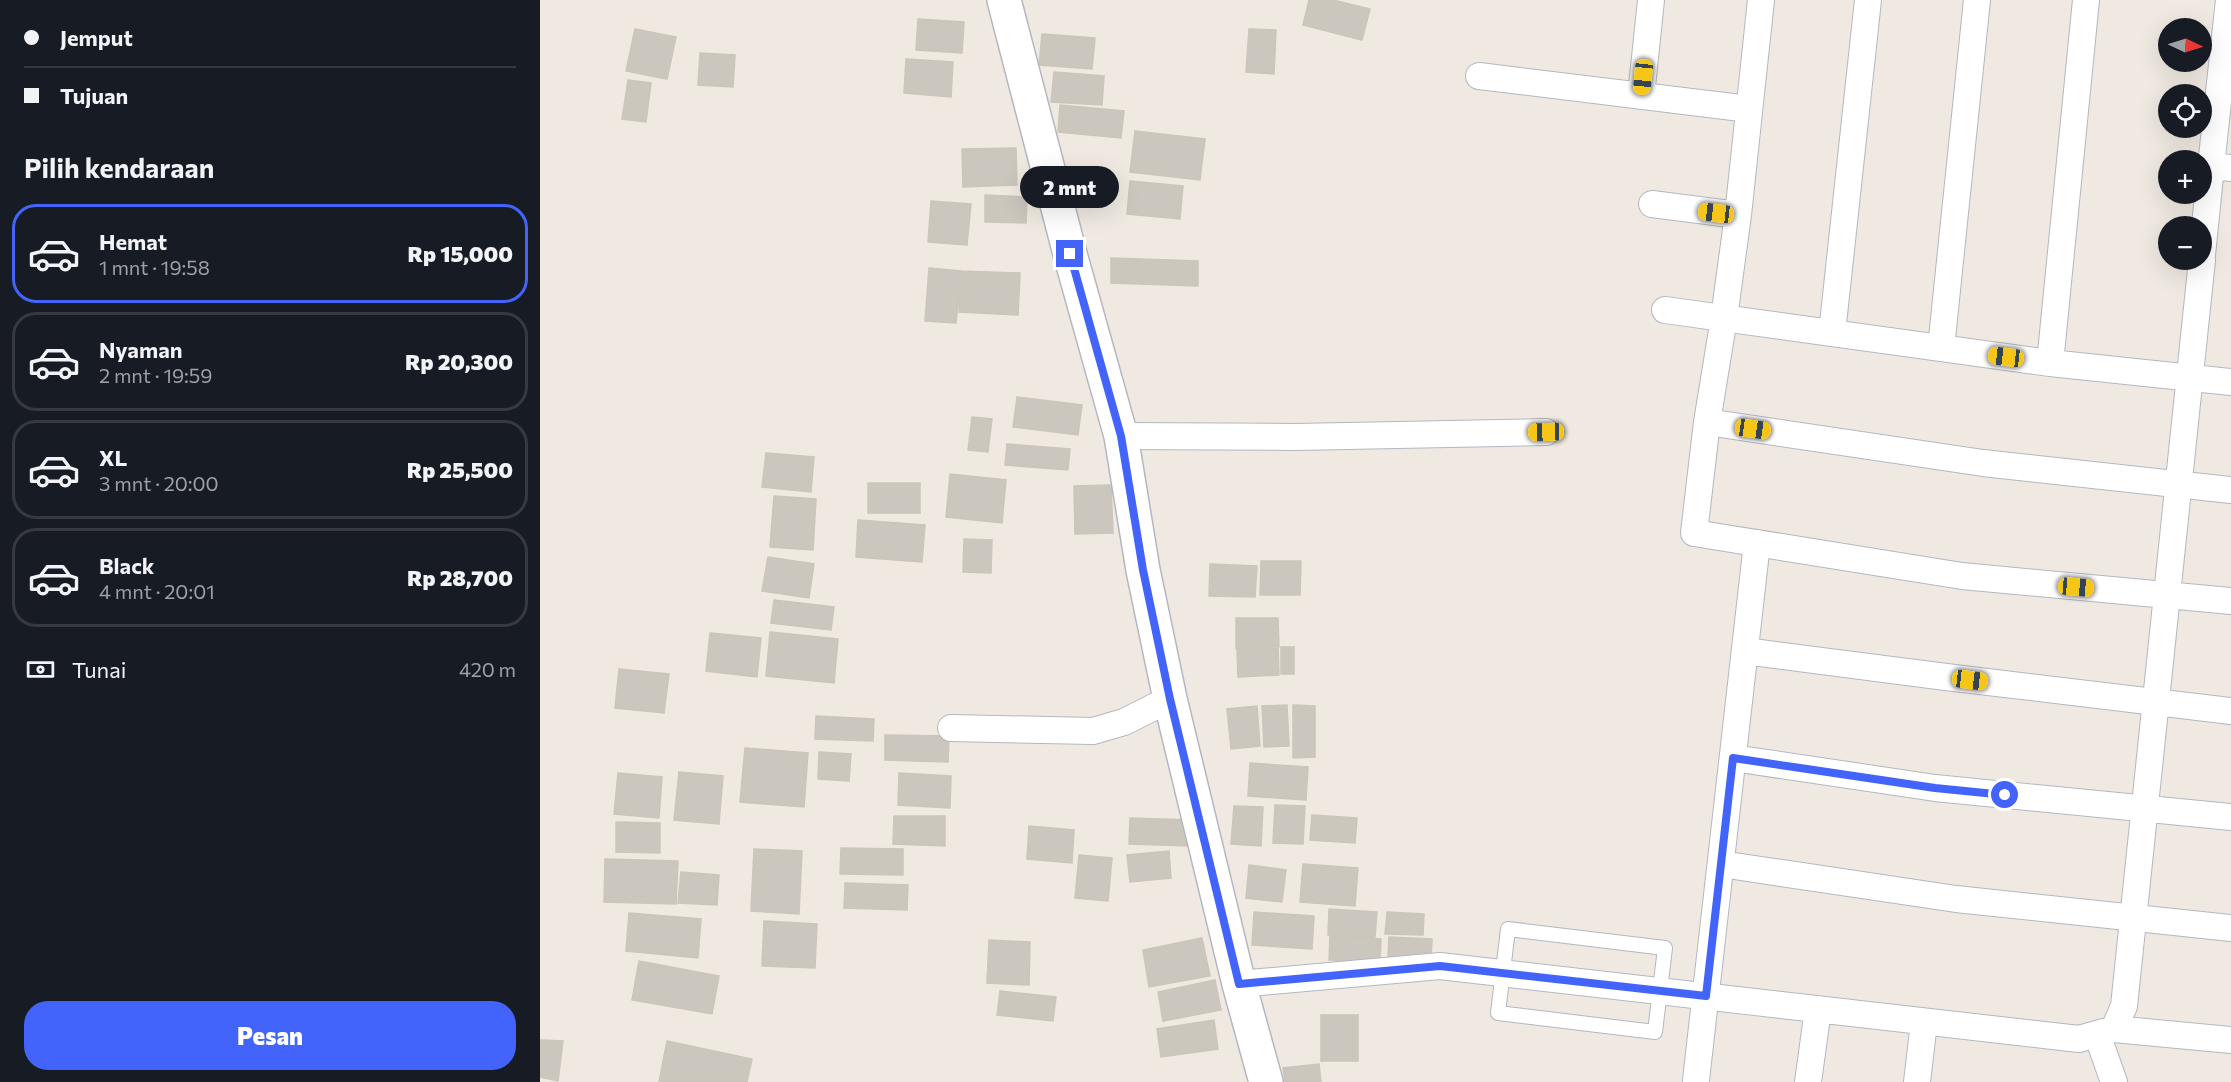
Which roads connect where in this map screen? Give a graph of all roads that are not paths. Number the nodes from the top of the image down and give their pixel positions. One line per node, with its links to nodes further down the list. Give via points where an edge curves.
1 (1004, 0): 25 (street)
2 (1651, 0): 9 (street)
3 (1761, 0): 10 (street)
4 (1868, 0): 18 (street)
5 (1977, 0): 19 (street)
6 (2086, 0): 20 (street)
7 (2229, 0): 11 (street)
8 (1479, 76): 9 (street)
9 (1641, 96): 10 (street)
10 (1749, 109): 13 (street)
11 (2221, 167): 14 (street)
12 (1653, 204): 13 (street)
13 (1738, 215): 17 (street)
14 (2210, 216)
15 (2201, 270): 21 (street)
16 (1665, 310): 17 (street)
17 (1724, 318): 18 (street); 23 (street)
18 (1832, 333): 19 (street)
19 (1941, 348): 20 (street)
20 (2050, 363): 21 (street)
21 (2190, 377): 22 (street); 26 (street)
22 (2231, 382)
23 (1707, 422): 26 (street, via 1983,463); 28 (street, via 1694,533)
24 (1546, 432): 25 (street)
25 (1121, 436): 32 (street)
26 (2179, 485): 27 (street); 29 (street)
27 (2231, 490)
28 (1757, 543): 29 (street, via 1962,576); 31 (street)
29 (2168, 595): 30 (street); 33 (street)
30 (2231, 601)
31 (1745, 651): 33 (street); 36 (street)
32 (1170, 699): 35 (street, via 1124,722 1093,730); 43 (street)
33 (2156, 703): 34 (street); 37 (street)
34 (2231, 711)
35 (951, 728)
36 (1733, 758): 37 (street, via 1935,788); 39 (street)
37 (2145, 809): 38 (street); 40 (street)
38 (2231, 817)
39 (1721, 864): 40 (street); 45 (street)
40 (2133, 919): 41 (street); 48 (street, via 2124,1006)
41 (2231, 928)
42 (1503, 973): 43 (street, via 1440,966); 44 (street); 44 (lane, via 1498,1013 1643,1031 1654,1032); 44 (lane, via 1508,928 1665,948)
43 (1239, 984): 51 (street)
44 (1660, 990): 45 (street)
45 (1706, 996): 46 (street); 50 (street)
46 (1818, 1009): 47 (street); 52 (street)
47 (1924, 1022): 48 (street, via 2079,1039); 53 (street)
48 (2106, 1031): 49 (street); 54 (street)
49 (2231, 1040)
50 (1696, 1080)
51 (1266, 1082)
52 (1808, 1082)
53 (1917, 1082)
54 (2114, 1082)

